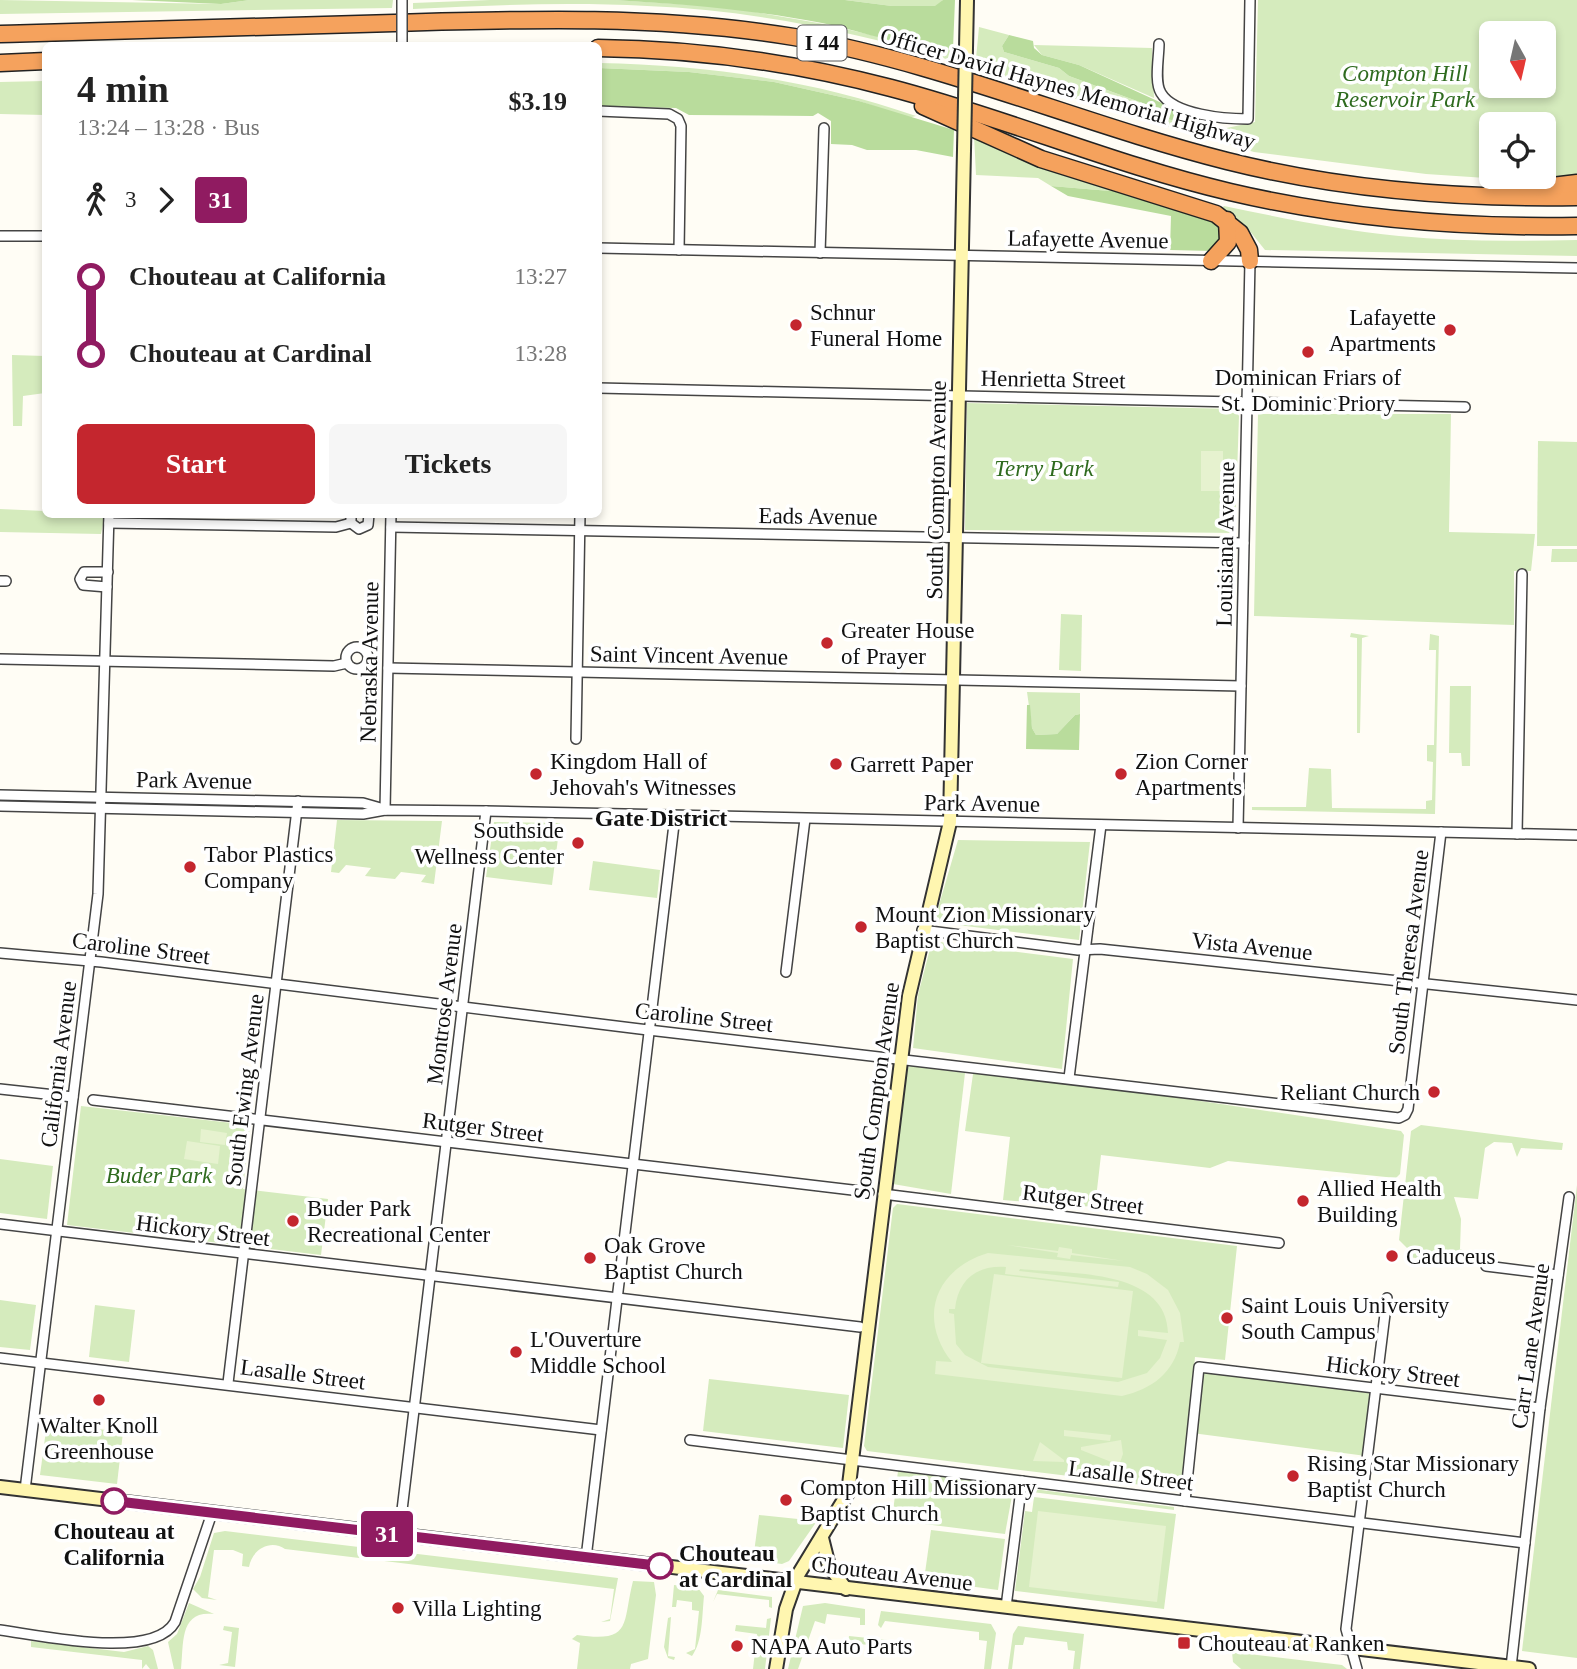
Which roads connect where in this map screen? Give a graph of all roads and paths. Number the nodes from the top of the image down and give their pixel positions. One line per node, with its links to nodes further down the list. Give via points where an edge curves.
1 (402, 0): 5 (street, bridge)
2 (967, 0): 23 (main road, South Compton Avenue, bridge)
3 (1250, 0): 6 (street, via 1248,119 1212,118 1167,99 1158,85)
4 (0, 34): 14 (highway, Officer David Haynes Memorial Highway / I 44, via 536,19 693,24 796,38 898,60 1176,147 1276,172 1378,189)
5 (402, 42)
6 (1159, 44)
7 (602, 48): 10 (highway, I 44, via 772,62)
8 (42, 61): 9 (highway)
9 (0, 62)
10 (894, 89): 16 (highway, via 1021,152); 17 (highway, I 44, via 1180,178 1279,202 1431,223)
11 (602, 111): 21 (street, via 669,114 678,119)
12 (824, 128): 22 (street)
13 (1577, 183): 14 (highway)
14 (1480, 197): 15 (highway, Officer David Haynes Memorial Highway / I 44)
15 (1577, 197)
16 (1227, 220): 24 (highway, via 1228,242); 25 (highway, via 1245,240)
17 (1577, 226)
18 (0, 236): 19 (street)
19 (42, 236)
20 (602, 248): 21 (street, Lafayette Avenue)
21 (679, 250): 22 (street, Lafayette Avenue)
22 (820, 253): 23 (street, Lafayette Avenue)
23 (962, 256): 24 (street, Lafayette Avenue); 28 (main road, South Compton Avenue)
24 (1211, 261): 25 (street, Lafayette Avenue)
25 (1250, 261): 26 (street, Lafayette Avenue); 29 (street, Louisiana Avenue)
26 (1577, 268)
27 (602, 388): 28 (street, Henrietta Street)
28 (958, 396): 29 (street, Henrietta Street); 38 (main road, South Compton Avenue)
29 (1247, 402): 30 (street, Henrietta Street); 39 (street, Louisiana Avenue)
30 (1465, 407)
31 (370, 518): 35 (street, via 365,527 356,528)
32 (391, 518): 36 (street, Nebraska Avenue)
33 (580, 518): 37 (street)
34 (109, 519): 35 (street, via 336,527); 40 (street, California Avenue)
35 (351, 519)
36 (391, 527): 37 (street, Eads Avenue); 46 (street, Nebraska Avenue)
37 (580, 530): 38 (street, Eads Avenue); 47 (street)
38 (956, 537): 39 (street, Eads Avenue); 48 (main road, South Compton Avenue)
39 (1244, 544): 49 (street, Louisiana Avenue)
40 (108, 572): 42 (street, California Avenue); 42 (street, via 84,572 80,579 83,585)
41 (1522, 574): 65 (street)
42 (107, 587): 44 (street, California Avenue)
43 (0, 659): 44 (street)
44 (106, 661): 45 (street); 52 (street, California Avenue)
45 (347, 663)
46 (388, 667): 47 (street, Saint Vincent Avenue); 56 (street, Nebraska Avenue)
47 (577, 672): 48 (street, Saint Vincent Avenue); 50 (street)
48 (953, 680): 49 (street, Saint Vincent Avenue); 61 (main road, South Compton Avenue)
49 (1241, 686): 63 (street, Louisiana Avenue)
50 (576, 739)
51 (0, 795): 52 (street, Park Avenue)
52 (102, 797): 53 (street, Park Avenue); 55 (street, California Avenue)
53 (298, 802): 56 (street, Park Avenue, via 363,803); 58 (street, South Ewing Avenue)
54 (0, 806): 55 (street, Park Avenue)
55 (101, 808): 58 (street, Park Avenue); 70 (street, California Avenue)
56 (385, 810): 57 (street, Park Avenue); 58 (street, Park Avenue)
57 (486, 811): 59 (street, Park Avenue); 75 (street, Montrose Avenue)
58 (297, 813): 72 (street, South Ewing Avenue)
59 (675, 816): 60 (street, Park Avenue); 76 (street)
60 (806, 819): 61 (street, Park Avenue); 71 (street)
61 (950, 821): 62 (street, Park Avenue); 67 (main road, South Compton Avenue)
62 (1101, 825): 63 (street, Park Avenue); 68 (street)
63 (1238, 828): 64 (street, Park Avenue)
64 (1441, 832): 65 (street, Park Avenue); 73 (street, South Theresa Avenue)
65 (1517, 834): 66 (street, Park Avenue)
66 (1577, 835)
67 (922, 930): 68 (street, Vista Avenue); 77 (main road, South Compton Avenue)
68 (1086, 949): 73 (street, Vista Avenue); 78 (street)
69 (0, 953): 70 (street, Caroline Street)
70 (90, 961): 72 (street, Caroline Street); 80 (street, California Avenue)
71 (786, 972)
72 (276, 983): 75 (street, Caroline Street); 83 (street, South Ewing Avenue)
73 (1423, 984): 74 (street, Vista Avenue); 82 (street, South Theresa Avenue)
74 (1577, 1000)
75 (464, 1007): 76 (street, Caroline Street); 84 (street, Montrose Avenue)
76 (650, 1030): 77 (street, Caroline Street); 85 (street)
77 (900, 1058): 78 (street, Caroline Street); 87 (main road, South Compton Avenue)
78 (1069, 1078): 82 (street, Caroline Street)
79 (0, 1089): 80 (street)
80 (73, 1097): 90 (street, California Avenue)
81 (93, 1100): 83 (street, Rutger Street)
82 (1404, 1116)
83 (260, 1119): 84 (street, Rutger Street); 92 (street, South Ewing Avenue)
84 (447, 1142): 85 (street, Rutger Street); 95 (street, Montrose Avenue)
85 (634, 1164): 86 (street, Rutger Street); 96 (street)
86 (869, 1192)
87 (883, 1194): 91 (street, Rutger Street); 107 (main road, South Compton Avenue)
88 (1569, 1197): 94 (street, Carr Lane Avenue)
89 (0, 1224): 90 (street, Hickory Street)
90 (57, 1231): 92 (street, Hickory Street); 100 (street, California Avenue)
91 (1279, 1243)
92 (244, 1254): 95 (street, Hickory Street); 101 (street, South Ewing Avenue)
93 (1486, 1266): 94 (street)
94 (1558, 1275): 104 (street, Carr Lane Avenue)
95 (430, 1276): 96 (street, Hickory Street); 103 (street, Montrose Avenue)
96 (618, 1298): 98 (street, Hickory Street); 105 (street)
97 (1387, 1298): 102 (street)
98 (860, 1327)
99 (0, 1358): 100 (street, Lasalle Street)
100 (41, 1363): 101 (street, Lasalle Street); 110 (street, California Avenue)
101 (228, 1383): 103 (street, Lasalle Street)
102 (1376, 1388): 104 (street, Hickory Street); 111 (street, Hickory Street, via 1199,1367); 113 (street)
103 (415, 1407): 105 (street, Lasalle Street); 114 (street, Montrose Avenue)
104 (1540, 1408): 116 (street, Carr Lane Avenue)
105 (601, 1430): 117 (street)
106 (690, 1440): 107 (street, Lasalle Street)
107 (852, 1460): 108 (street, Lasalle Street); 115 (main road, South Compton Avenue, via 846,1499)
108 (1022, 1481): 111 (street, Lasalle Street); 120 (street)
109 (0, 1487): 110 (main road, Chouteau Avenue)
110 (25, 1490): 112 (main road, Chouteau Avenue)
111 (1185, 1501): 113 (street, Lasalle Street)
112 (212, 1513): 114 (main road, Chouteau Avenue); 121 (street, via 176,1622 167,1632 123,1644)
113 (1359, 1522): 116 (street, Lasalle Street); 122 (street, via 1346,1629)
114 (400, 1535): 117 (main road, Chouteau Avenue)
115 (822, 1538): 118 (main road, South Compton Avenue); 119 (main road, via 829,1566)
116 (1525, 1543): 123 (street, Carr Lane Avenue)
117 (586, 1558): 118 (main road, Chouteau Avenue)
118 (795, 1583): 119 (main road, Chouteau Avenue); 124 (main road, South Compton Avenue)
119 (846, 1589): 120 (main road, Chouteau Avenue)
120 (1006, 1607): 122 (main road, Chouteau Avenue)
121 (0, 1630)
122 (1352, 1648): 123 (main road, Chouteau Avenue); 125 (street)
123 (1511, 1667): 126 (main road, Chouteau Avenue)
124 (776, 1669)
125 (1357, 1669)
126 (1530, 1669)

